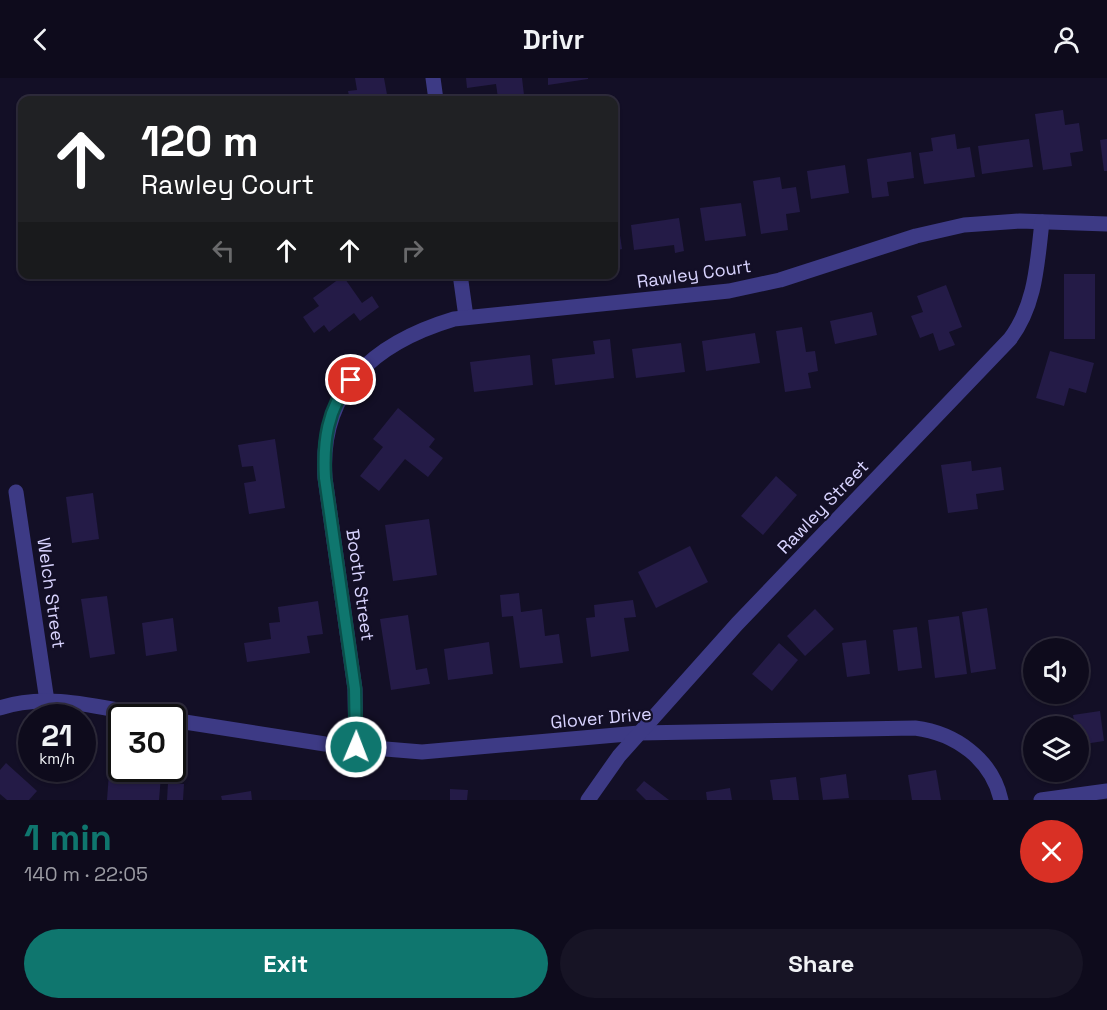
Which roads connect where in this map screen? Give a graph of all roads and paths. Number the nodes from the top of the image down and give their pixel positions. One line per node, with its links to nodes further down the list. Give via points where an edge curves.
1 (433, 78): 2 (street)
2 (435, 96)
3 (1042, 222): 4 (street, Rawley Court); 6 (street, Rawley Court, via 1003,222 939,230 780,280 729,291); 13 (street, Rawley Street, via 1031,299 1010,339 736,624)
4 (1107, 224)
5 (461, 279): 6 (street)
6 (466, 317): 7 (street, Rawley Court, via 425,330 372,361 345,387)
7 (327, 429): 14 (street, Booth Street, via 325,478 355,682)
8 (16, 492): 9 (street, Welch Street)
9 (47, 701): 10 (street, via 19,702); 11 (street)
10 (0, 708)
11 (108, 710)
12 (186, 722): 14 (street, Glover Drive)
13 (639, 733): 14 (street, Glover Drive, via 442,751); 16 (street, Rawley Street); 17 (street, Glover Drive, via 925,729 949,737 977,756 994,780)
14 (356, 747)
15 (1107, 791): 18 (street)
16 (588, 800)
17 (1001, 800)
18 (1041, 800)

